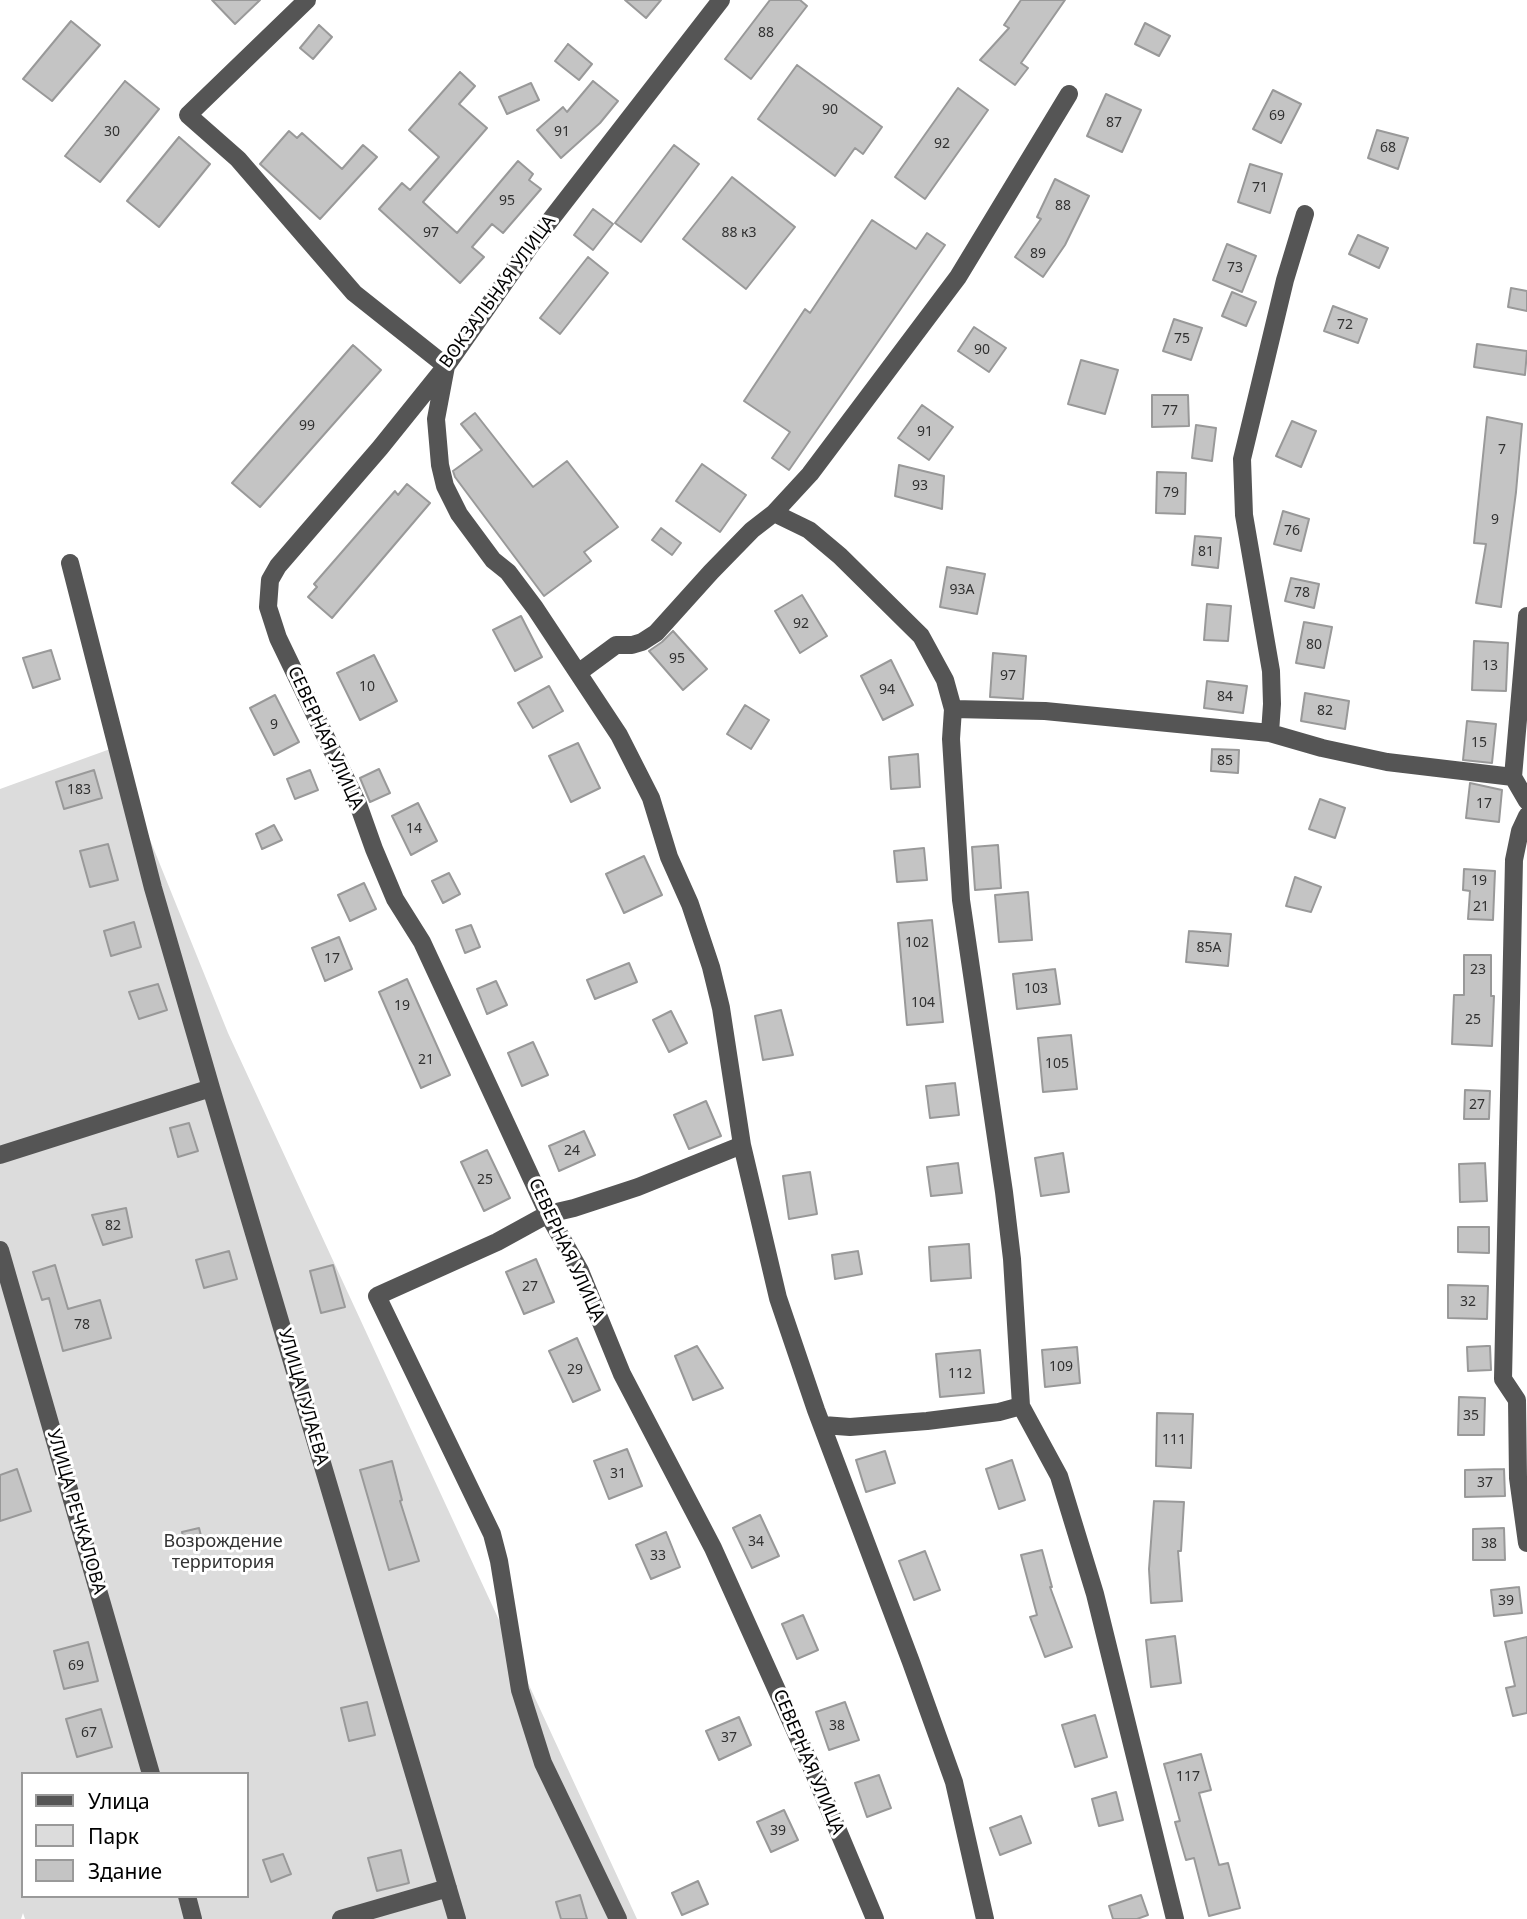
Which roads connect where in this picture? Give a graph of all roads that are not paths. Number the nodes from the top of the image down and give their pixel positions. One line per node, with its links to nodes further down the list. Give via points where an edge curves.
1 (307, 0): 5 (street, via 188,115 237,159 354,293)
2 (721, 0): 5 (street, ВОКЗАЛЬНАЯ УЛИЦА, via 531,245)
3 (1069, 94): 6 (street, via 958,277 810,474)
4 (1305, 214): 12 (street, via 1284,280 1242,459 1244,515 1271,671)
5 (446, 366): 8 (street, ВОКЗАЛЬНАЯ УЛИЦА); 10 (street, via 436,419 445,486 459,514 493,560 508,572)
6 (774, 513): 10 (street, via 752,530 656,633 642,642 616,645); 11 (street, via 809,530 840,556 920,636 945,680)
7 (70, 563): 16 (street, УЛИЦА ГУЛАЕВА, via 153,888)
8 (270, 580): 19 (street, СЕВЕРНАЯ УЛИЦА, via 268,607 278,638 358,804 395,899 422,942)
9 (1527, 616): 13 (street)
10 (579, 673): 17 (street, via 632,760 690,904 721,1008)
11 (953, 709): 12 (street, via 1045,711); 22 (street, via 961,900 1012,1259)
12 (1270, 733): 13 (street, via 1387,762)
13 (1513, 777): 14 (street)
14 (1527, 801)
15 (1527, 816): 21 (street, via 1514,860 1503,1379)
16 (211, 1088): 18 (street); 26 (street, УЛИЦА ГУЛАЕВА)
17 (742, 1144): 19 (street, via 638,1187); 23 (street, via 778,1298)
18 (0, 1156)
19 (548, 1214): 31 (street, via 377,1296 492,1534 520,1690 543,1763); 32 (street, СЕВЕРНАЯ УЛИЦА, via 580,1271 622,1374 713,1548)
20 (0, 1250): 25 (street, УЛИЦА РЕЧКАЛОВА)
21 (1519, 1391): 24 (street, via 1518,1478)
22 (1021, 1406): 23 (street, via 927,1421); 34 (street, via 1059,1476 1095,1594)
23 (823, 1425): 33 (street, via 954,1782)
24 (1527, 1543)
25 (150, 1772)
26 (448, 1888): 29 (street); 30 (street, УЛИЦА ГУЛАЕВА)
27 (188, 1898): 28 (street)
28 (193, 1919)
29 (341, 1919)
30 (457, 1919)
31 (618, 1919)
32 (875, 1919)
33 (985, 1919)
34 (1175, 1919)

